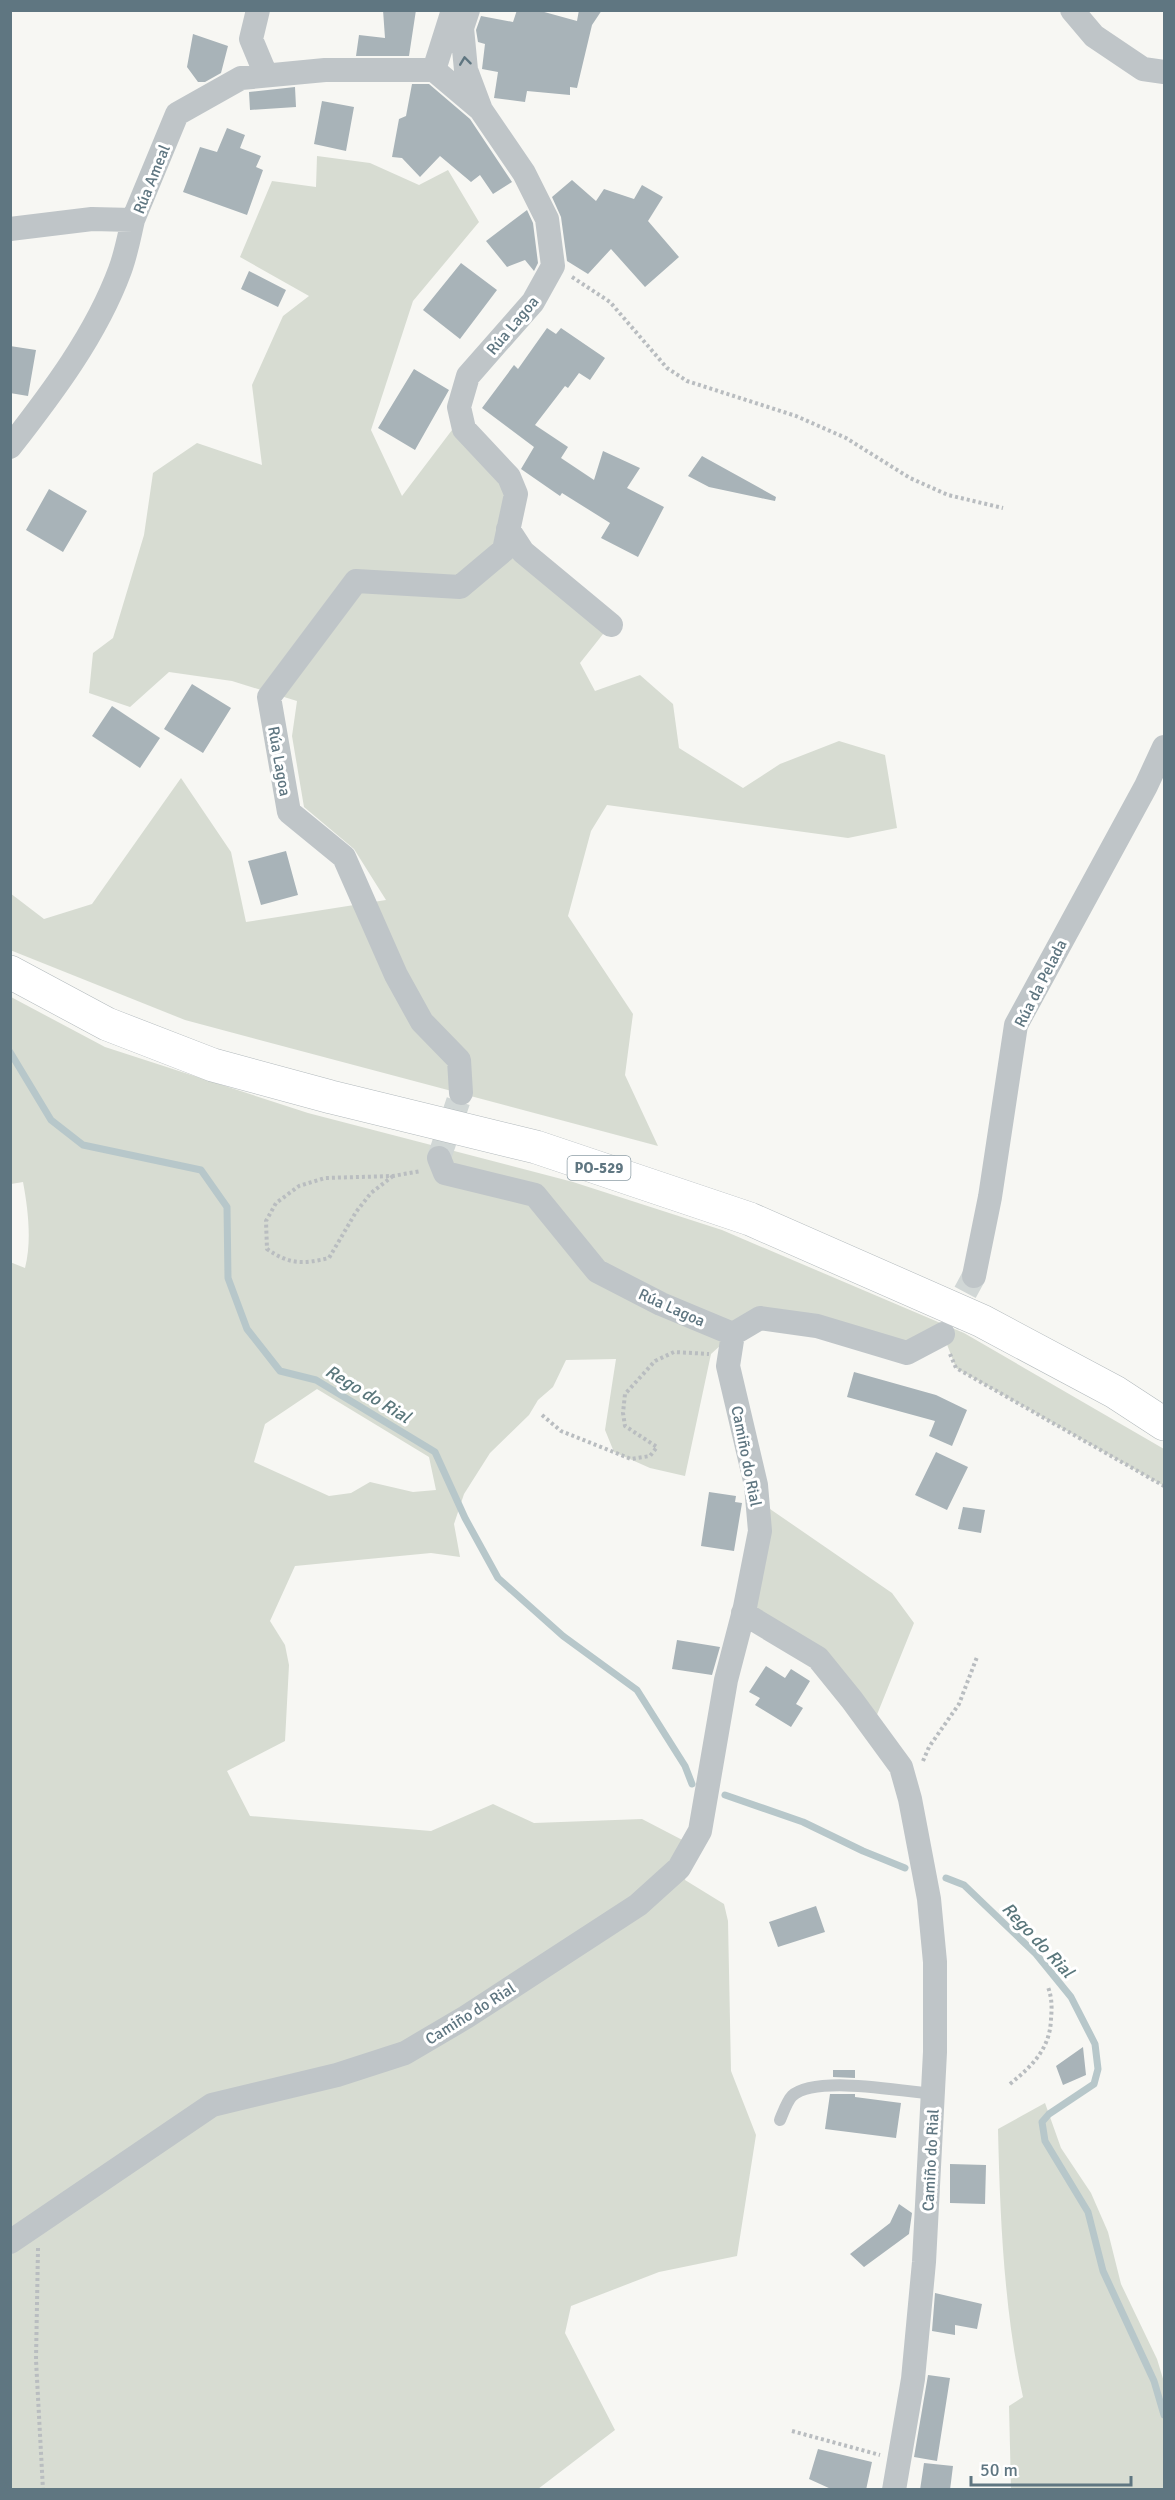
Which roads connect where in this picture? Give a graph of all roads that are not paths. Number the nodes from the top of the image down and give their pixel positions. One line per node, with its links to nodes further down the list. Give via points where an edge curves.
1 (258, 10): 7 (street, via 251,39)
2 (453, 10): 5 (street)
3 (468, 10): 8 (street, one-way to 3, via 466,69 462,28)
4 (1072, 10): 6 (street, via 1104,43 1143,69)
5 (434, 70): 7 (street, Rúa Ameal, via 325,70); 8 (street)
6 (1164, 72)
7 (266, 75): 9 (street, Rúa Ameal, via 241,78 177,114)
8 (481, 110): 12 (street, Rúa Lagoa, via 524,173 547,219 553,266 533,302 468,376 459,407 464,429 509,477 516,494)
9 (134, 220): 10 (street, Rúa Ameal, via 92,219); 11 (street, via 120,269 98,318 51,394)
10 (10, 230)
11 (10, 447)
12 (508, 529): 13 (street, via 523,552); 16 (street, Rúa Lagoa, via 504,550 460,587 356,581 268,697 289,812 344,857 396,975 422,1022 459,1060)
13 (611, 625)
14 (1164, 747): 18 (street, Rúa da Pelada, via 1016,1025)
15 (10, 972): 21 (main road, PO-529, via 107,1024 213,1065 536,1147 750,1219 982,1322 1115,1392)
16 (461, 1093)
17 (442, 1165): 19 (street, Rúa Lagoa, via 534,1195 597,1270 661,1304)
18 (974, 1276)
19 (733, 1334): 20 (street, via 760,1318 817,1326 907,1353); 22 (street, Camiño do Rial, via 728,1366 756,1485 760,1531)
20 (943, 1334)
21 (1164, 1424)
22 (743, 1613): 23 (street, Camiño do Rial, via 818,1658 901,1767 929,1899 934,1962); 25 (street, Camiño do Rial, via 726,1680 700,1831 679,1868 638,1905 405,2053 337,2075 212,2105)
23 (933, 2094): 24 (lane, via 835,2084 811,2086 792,2096); 26 (street, Camiño do Rial, via 918,2340)
24 (780, 2120)
25 (10, 2242)
26 (894, 2490)

